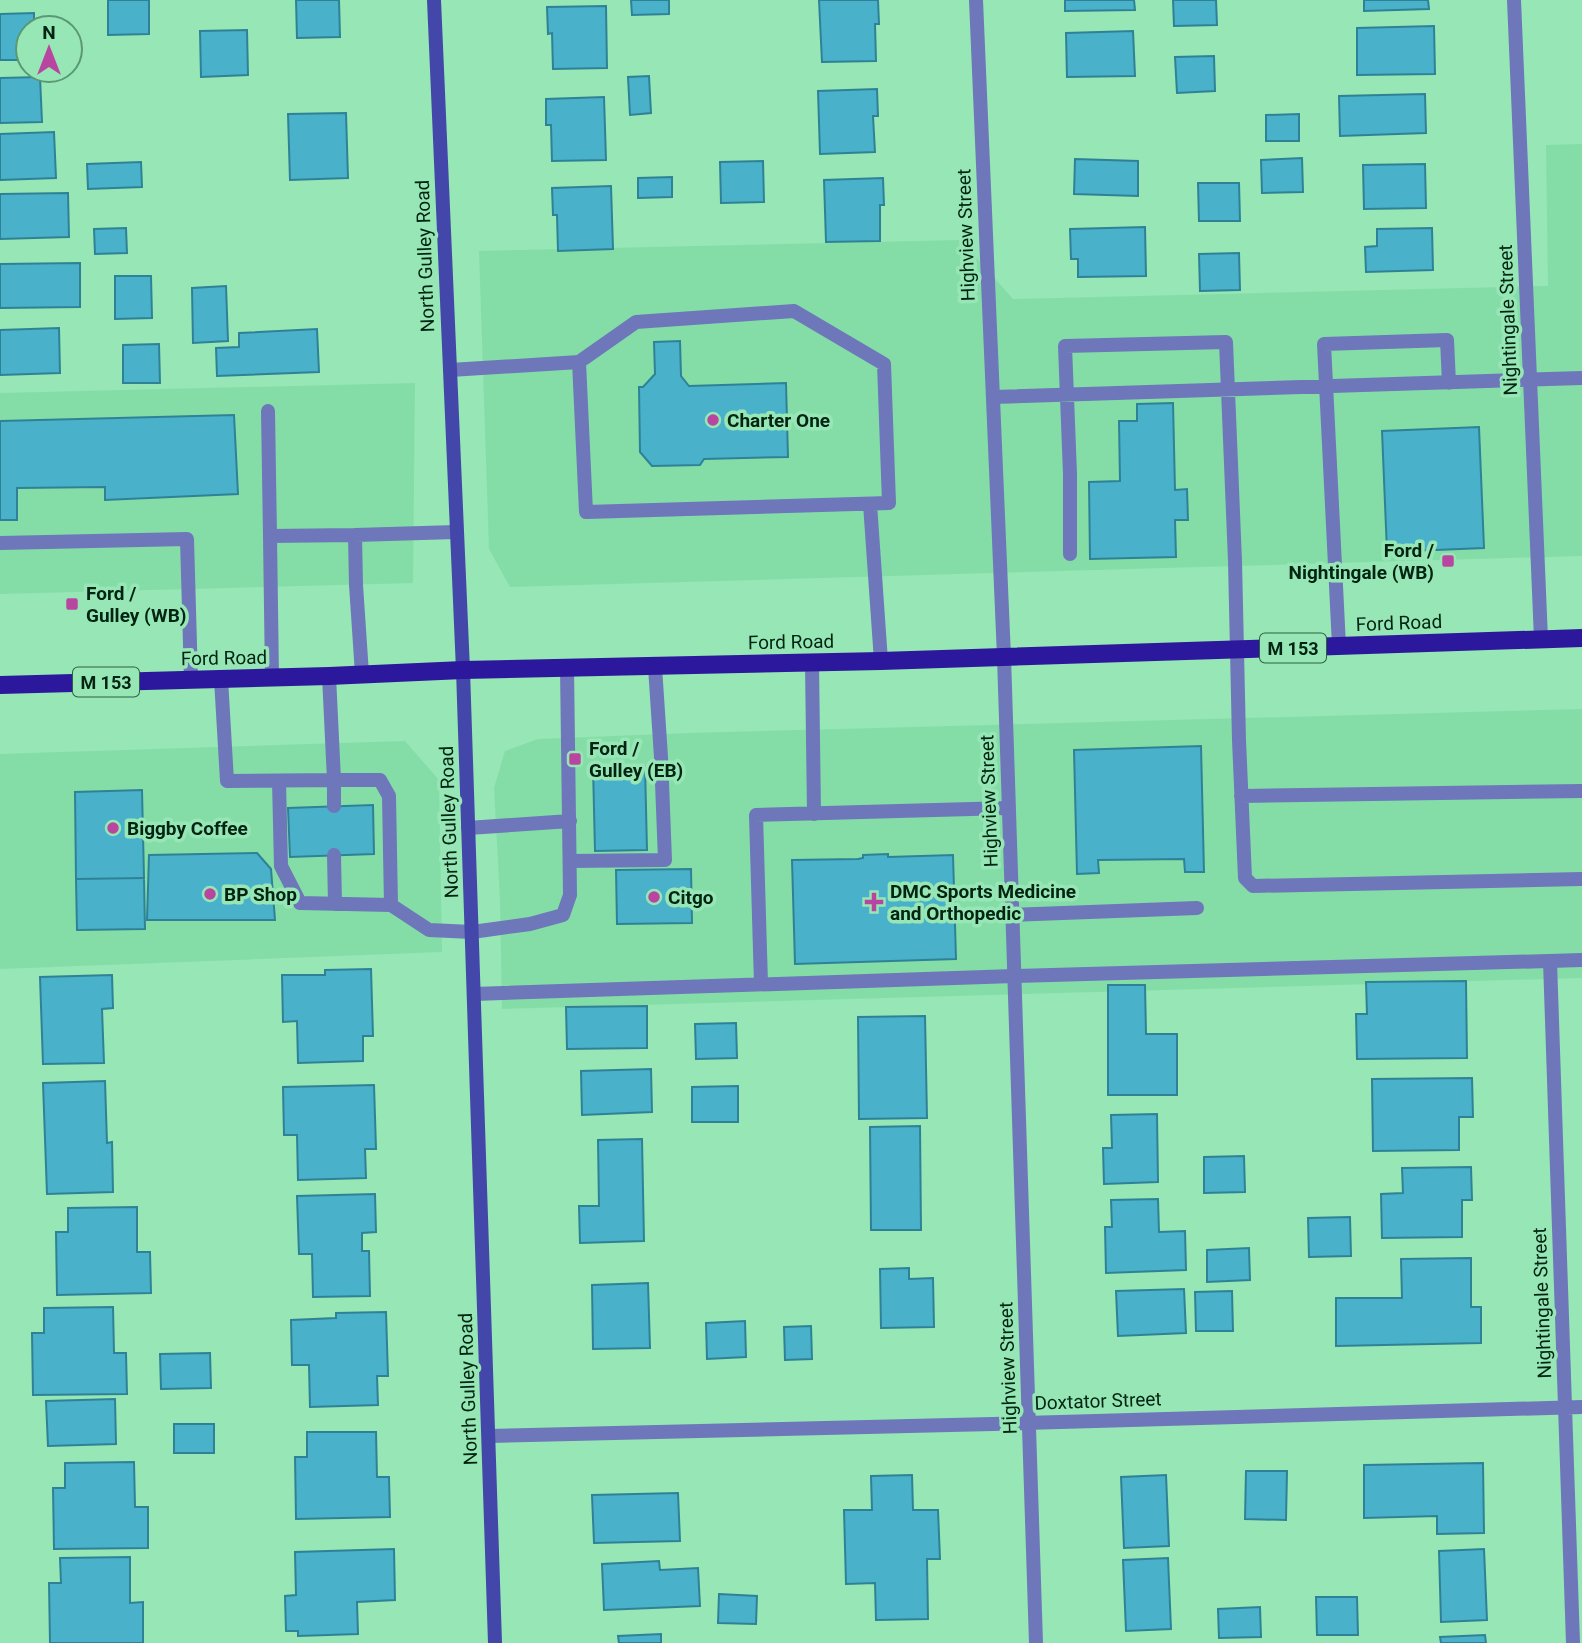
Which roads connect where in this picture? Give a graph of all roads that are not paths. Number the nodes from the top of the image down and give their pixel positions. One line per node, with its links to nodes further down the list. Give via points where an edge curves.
1 (434, 0): 5 (street, North Gulley Road)
2 (976, 0): 12 (street, Highview Street)
3 (1514, 0): 7 (street, Nightingale Street)
4 (579, 362): 5 (street); 14 (street, via 586,512); 14 (street, via 636,323 794,311 884,364 889,503)
5 (450, 370): 15 (street, North Gulley Road)
6 (1582, 378): 7 (street)
7 (1530, 380): 8 (street); 21 (street, Nightingale Street)
8 (1449, 383): 9 (street); 9 (street, via 1447,340 1338,343 1324,344)
9 (1326, 387): 10 (street); 22 (street)
10 (1227, 390): 11 (street); 11 (street, via 1226,342 1065,346); 23 (street)
11 (1066, 395): 12 (street); 19 (street)
12 (993, 397): 24 (street, Highview Street)
13 (268, 411): 17 (street)
14 (870, 504): 25 (street)
15 (456, 532): 16 (street); 29 (street, North Gulley Road)
16 (355, 535): 17 (street); 30 (street)
17 (270, 536): 33 (street)
18 (0, 543): 34 (street, via 187,539)
19 (1070, 554)
20 (1582, 638): 21 (main road, Ford Road / M 153)
21 (1541, 639): 22 (main road, Ford Road / M 153)
22 (1339, 646): 23 (main road, Ford Road / M 153)
23 (1237, 649): 24 (main road, Ford Road / M 153); 39 (street)
24 (1003, 657): 25 (main road, Ford Road / M 153); 41 (street, Highview Street)
25 (881, 661): 26 (main road, Ford Road / M 153)
26 (812, 663): 27 (main road, Ford Road / M 153); 42 (street)
27 (655, 667): 28 (main road, Ford Road / M 153); 46 (street, via 665,860)
28 (567, 668): 29 (main road, Ford Road / M 153); 43 (street)
29 (463, 670): 30 (main road, Ford Road / M 153); 44 (street, North Gulley Road)
30 (362, 674): 31 (main road, Ford Road / M 153)
31 (329, 676): 33 (main road, Ford Road / M 153); 36 (street)
32 (221, 678): 33 (main road, Ford Road / M 153); 34 (main road, Ford Road / M 153); 37 (street, via 227,781)
33 (272, 678)
34 (191, 680): 35 (main road, Ford Road / M 153)
35 (0, 685)
36 (334, 780): 37 (street); 40 (street); 49 (street, via 380,780 389,796)
37 (279, 781): 48 (street, via 281,866 300,903)
38 (1582, 791): 39 (street)
39 (1241, 796): 47 (street, via 1245,878 1253,887)
40 (334, 807)
41 (1008, 808): 42 (street); 51 (street, Highview Street)
42 (814, 814): 56 (street, via 756,815)
43 (570, 821): 44 (street); 46 (street)
44 (468, 828): 52 (street, North Gulley Road)
45 (334, 855): 48 (street)
46 (570, 861): 52 (street, via 570,895 563,915)
47 (1582, 879)
48 (335, 904): 49 (street)
49 (391, 905): 52 (street, via 429,930)
50 (1197, 908): 51 (street)
51 (1012, 915): 55 (street, Highview Street)
52 (472, 932): 57 (street, North Gulley Road)
53 (1582, 960): 54 (street)
54 (1550, 961): 55 (street); 58 (street, Nightingale Street)
55 (1014, 976): 56 (street); 60 (street, Highview Street)
56 (761, 984): 57 (street)
57 (474, 994): 61 (street, North Gulley Road)
58 (1565, 1407): 59 (street, Doxtator Street); 60 (street, Doxtator Street); 64 (street, Nightingale Street)
59 (1582, 1407)
60 (1029, 1423): 61 (street, Doxtator Street); 63 (street, Highview Street)
61 (489, 1436): 62 (street, North Gulley Road)
62 (495, 1643)
63 (1036, 1643)
64 (1573, 1643)

